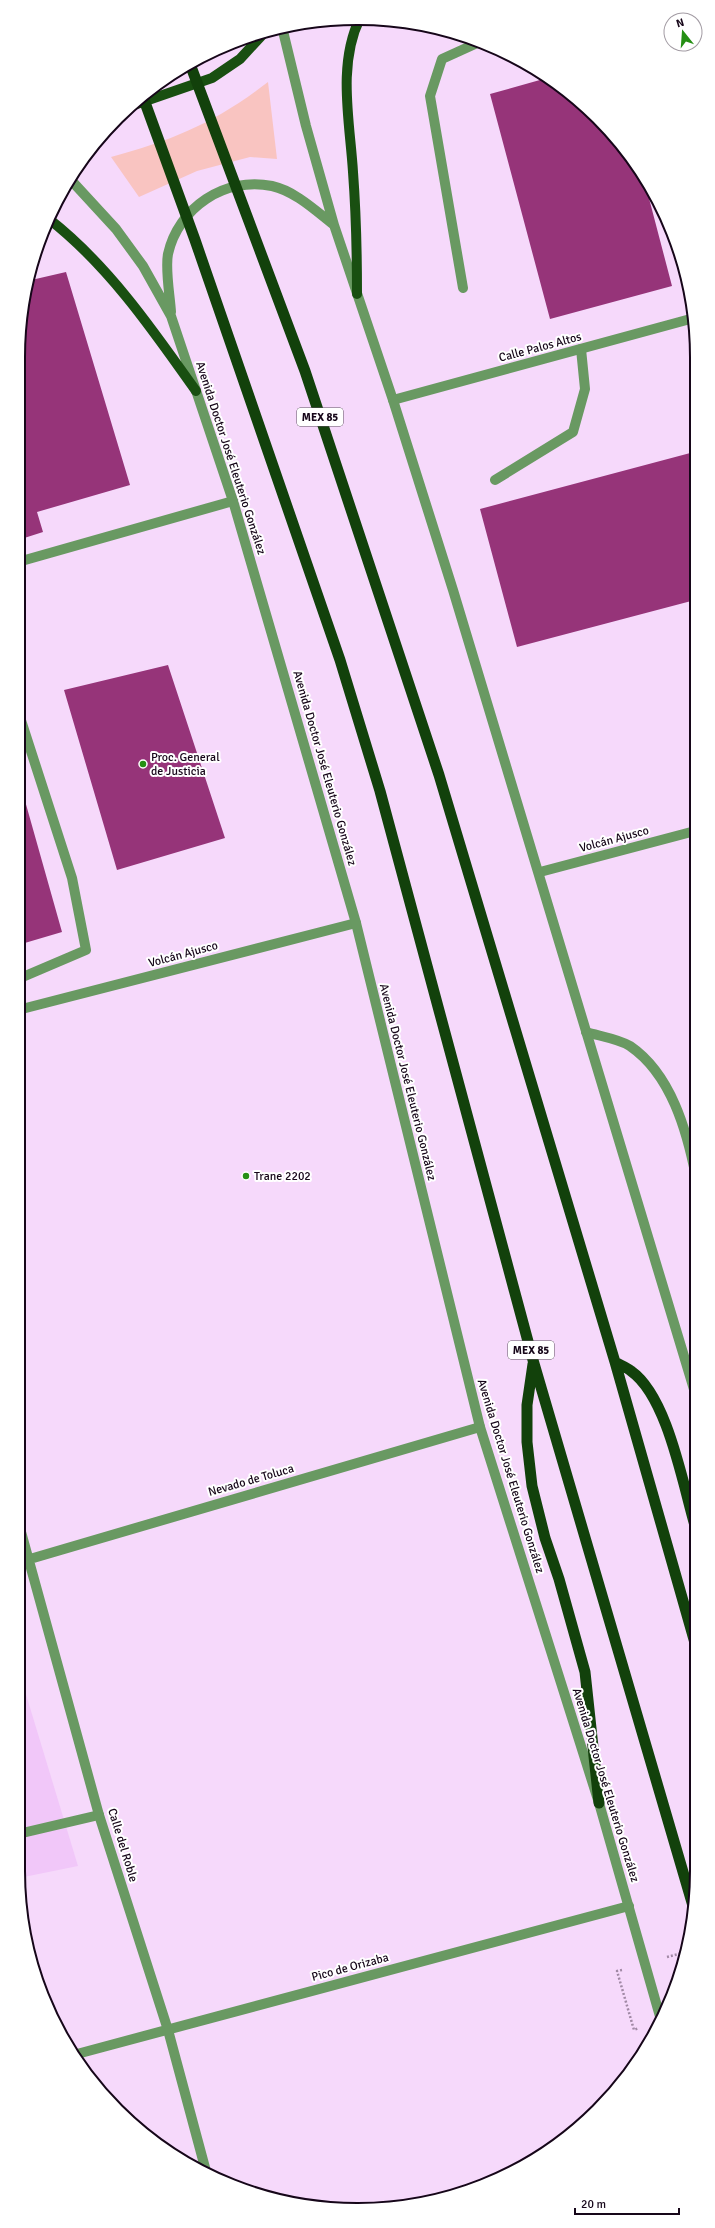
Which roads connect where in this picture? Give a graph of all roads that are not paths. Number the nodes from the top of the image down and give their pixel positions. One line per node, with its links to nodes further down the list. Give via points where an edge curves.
1 (356, 25): 12 (main road, via 346,72 357,231)
2 (283, 33): 10 (street)
3 (257, 41): 6 (main road, via 240,59 212,78)
4 (472, 46): 11 (street, via 442,59 430,96)
5 (192, 69): 32 (highway, MEX 85, via 305,371 438,775)
6 (147, 100)
7 (145, 102): 31 (highway, MEX 85, via 340,660 380,791)
8 (74, 184): 13 (street, Avenida Doctor José Eleuterio González, via 116,230 143,266)
9 (53, 222): 16 (main road, via 112,281)
10 (334, 225): 12 (street); 13 (street, via 290,193 273,186 250,184 211,195 192,209 173,236 168,256)
11 (463, 288)
12 (357, 294): 17 (street)
13 (171, 316): 16 (street, Avenida Doctor José Eleuterio González)
14 (688, 320): 15 (street, Calle Palos Altos)
15 (581, 349): 17 (street, Calle Palos Altos); 18 (street, via 585,389 573,432)
16 (196, 391): 19 (street, Avenida Doctor José Eleuterio González)
17 (393, 400): 23 (street)
18 (495, 480)
19 (233, 501): 20 (street); 24 (street, Avenida Doctor José Eleuterio González)
20 (25, 560)
21 (25, 733): 25 (street, via 72,878 86,950)
22 (690, 832): 23 (street, Volcán Ajusco)
23 (540, 872): 27 (street)
24 (356, 923): 26 (street, Volcán Ajusco); 34 (street, Avenida Doctor José Eleuterio González)
25 (25, 975)
26 (25, 1008)
27 (586, 1032): 28 (street, via 629,1045 653,1066 676,1108); 30 (street)
28 (690, 1148)
29 (690, 1358): 30 (street)
30 (686, 1359): 33 (street)
31 (533, 1360): 39 (highway, via 527,1405 527,1442 532,1486 585,1672); 42 (highway, MEX 85)
32 (615, 1362): 35 (highway, via 631,1370 641,1379 656,1401 666,1422); 38 (highway, MEX 85)
33 (690, 1374)
34 (480, 1427): 37 (street, Nevado de Toluca); 39 (street, Avenida Doctor José Eleuterio González)
35 (690, 1508)
36 (25, 1543): 37 (street, Calle del Roble)
37 (30, 1559): 40 (street, Calle del Roble)
38 (690, 1625)
39 (599, 1803): 43 (street, Avenida Doctor José Eleuterio González)
40 (99, 1815): 41 (street); 45 (street, Calle del Roble)
41 (25, 1832)
42 (689, 1889)
43 (630, 1906): 44 (street, Avenida Doctor José Eleuterio González); 45 (street, Pico de Orizaba)
44 (659, 2012)
45 (168, 2030): 46 (street, Pico de Orizaba); 47 (street, Calle del Roble)
46 (80, 2053)
47 (205, 2166)

